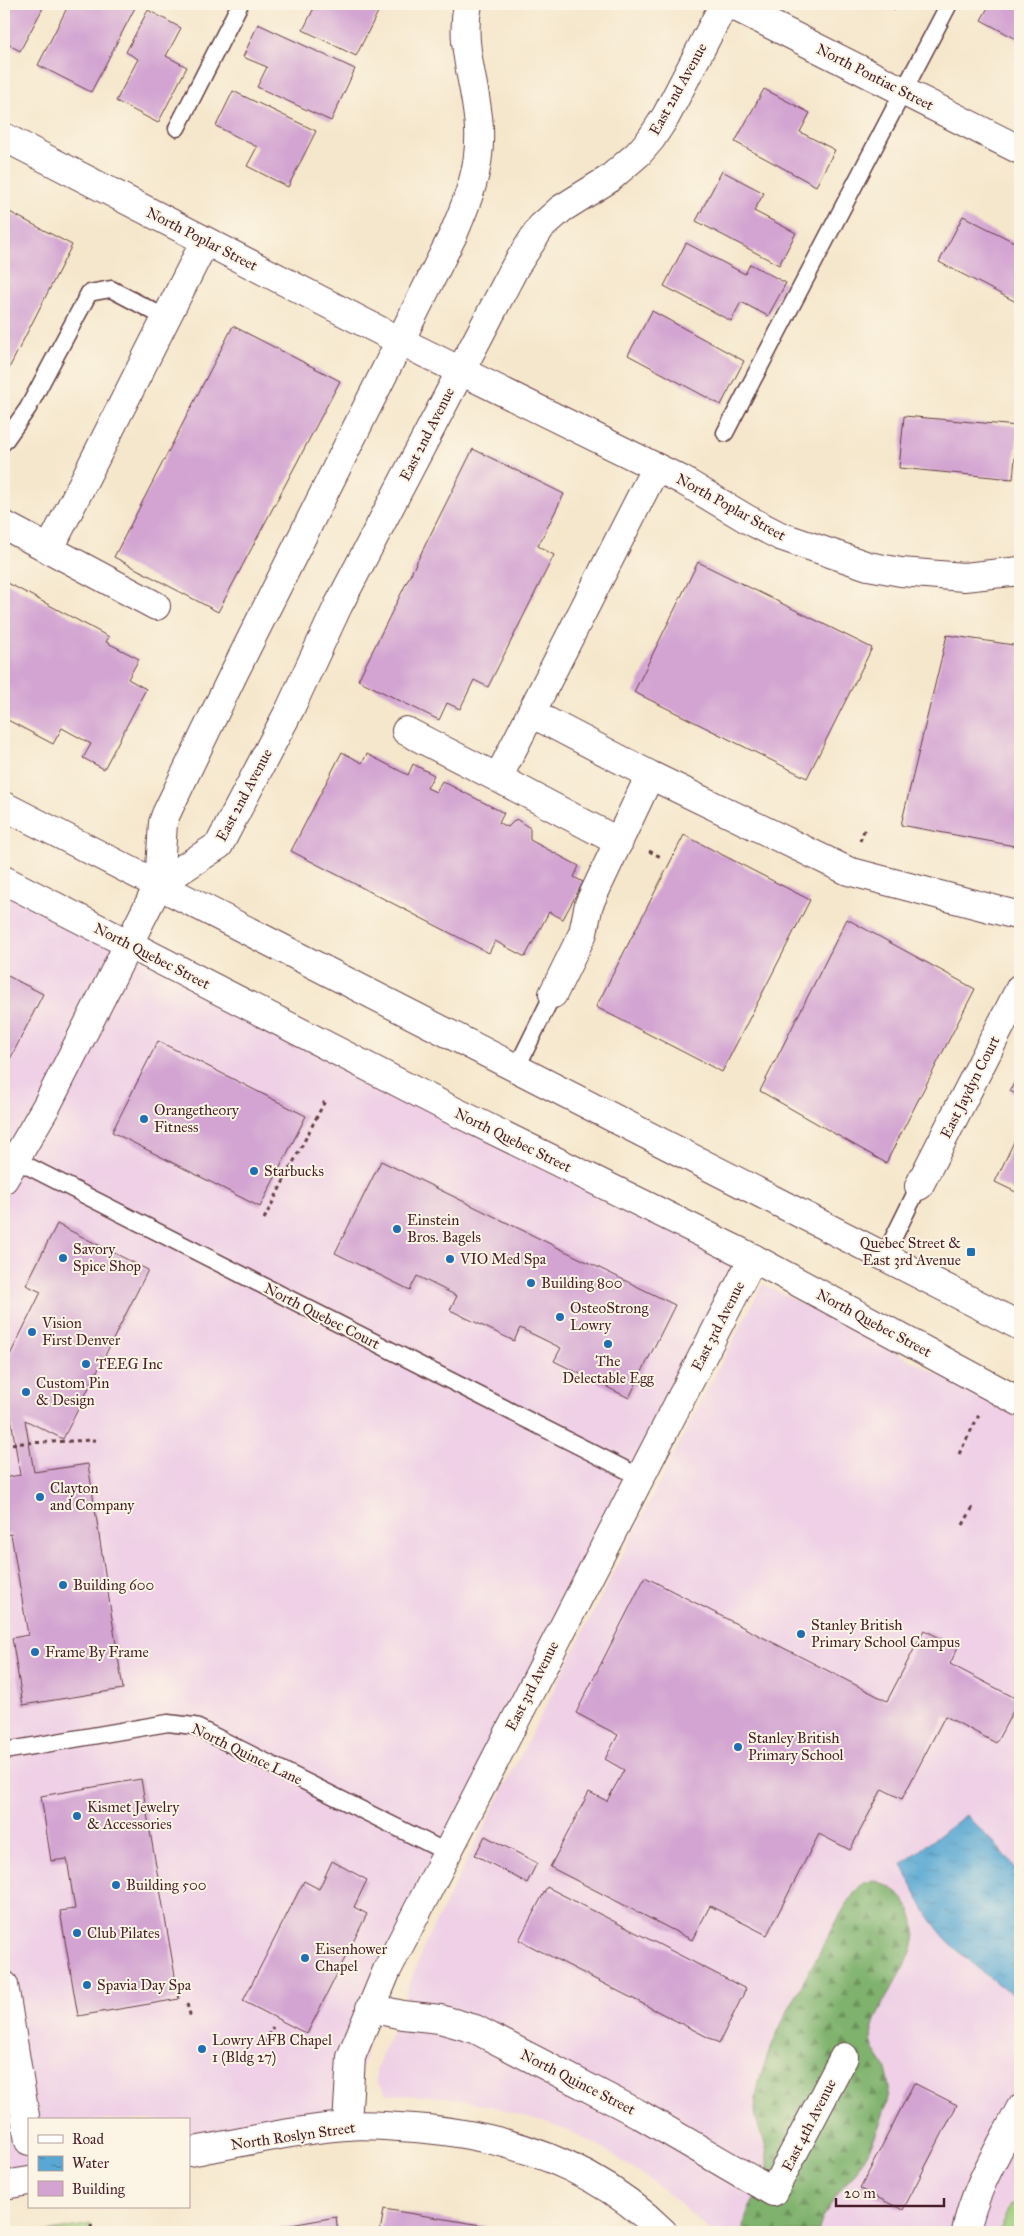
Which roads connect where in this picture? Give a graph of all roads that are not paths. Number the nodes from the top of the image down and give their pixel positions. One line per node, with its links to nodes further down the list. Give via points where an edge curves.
1 (468, 4): 12 (street, via 466,53 479,128 479,164 453,235)
2 (724, 4): 13 (street, East 2nd Avenue, via 651,139 609,179 561,209 542,227 515,267)
3 (730, 4): 6 (street, North Pontiac Street)
4 (949, 4): 6 (lane)
5 (236, 5): 7 (lane)
6 (904, 92): 9 (street, North Pontiac Street); 14 (lane)
7 (177, 128)
8 (4, 137): 10 (street, North Poplar Street)
9 (1020, 150)
10 (205, 240): 11 (street); 12 (street, North Poplar Street)
11 (166, 318): 15 (lane, via 111,288 89,293 28,408); 18 (street)
12 (400, 341): 13 (street, North Poplar Street); 28 (street, via 166,814)
13 (460, 370): 16 (street, North Poplar Street); 28 (street, East 2nd Avenue, via 219,845)
14 (725, 433)
15 (4, 442)
16 (656, 467): 19 (street, North Poplar Street, via 769,531 806,547 868,566 964,577); 21 (street)
17 (4, 525): 18 (street)
18 (49, 550): 20 (street)
19 (1020, 571)
20 (156, 606)
21 (531, 714): 23 (street); 24 (street)
22 (406, 731): 24 (street)
23 (650, 775): 26 (street); 29 (street, via 848,871)
24 (498, 778): 26 (street)
25 (4, 806): 28 (street)
26 (619, 842): 32 (street, via 589,904 583,933)
27 (4, 880): 30 (street, North Quebec Street)
28 (159, 884): 30 (street); 33 (street)
29 (1020, 916)
30 (129, 945): 34 (street, via 47,1105); 37 (street, North Quebec Street, via 448,1108)
31 (1020, 988): 35 (street, East Jaydyn Court)
32 (553, 994): 33 (lane)
33 (517, 1067): 36 (street)
34 (7, 1164): 40 (lane, North Quebec Court)
35 (919, 1186): 36 (lane)
36 (885, 1255): 38 (street)
37 (754, 1258): 39 (street, North Quebec Street); 40 (street, East 3rd Avenue)
38 (1020, 1326)
39 (1020, 1402)
40 (640, 1477): 42 (street, East 3rd Avenue)
41 (4, 1751): 42 (lane, North Quince Lane, via 168,1723 194,1726)
42 (446, 1852): 44 (street, East 3rd Avenue)
43 (4, 1985): 48 (street)
44 (370, 2008): 47 (street, East 3rd Avenue, via 351,2057); 52 (street, North Quince Street, via 440,2019 475,2029 639,2114)
45 (844, 2057): 52 (street, East 4th Avenue)
46 (1020, 2109): 54 (street, via 988,2170)
47 (347, 2125): 49 (street, North Roslyn Street); 53 (street, North Roslyn Street, via 423,2128 507,2142 546,2156 592,2179)
48 (28, 2135)
49 (190, 2152)
50 (28, 2181): 51 (street)
51 (4, 2185)
52 (774, 2192)
53 (655, 2225)
54 (966, 2232)

